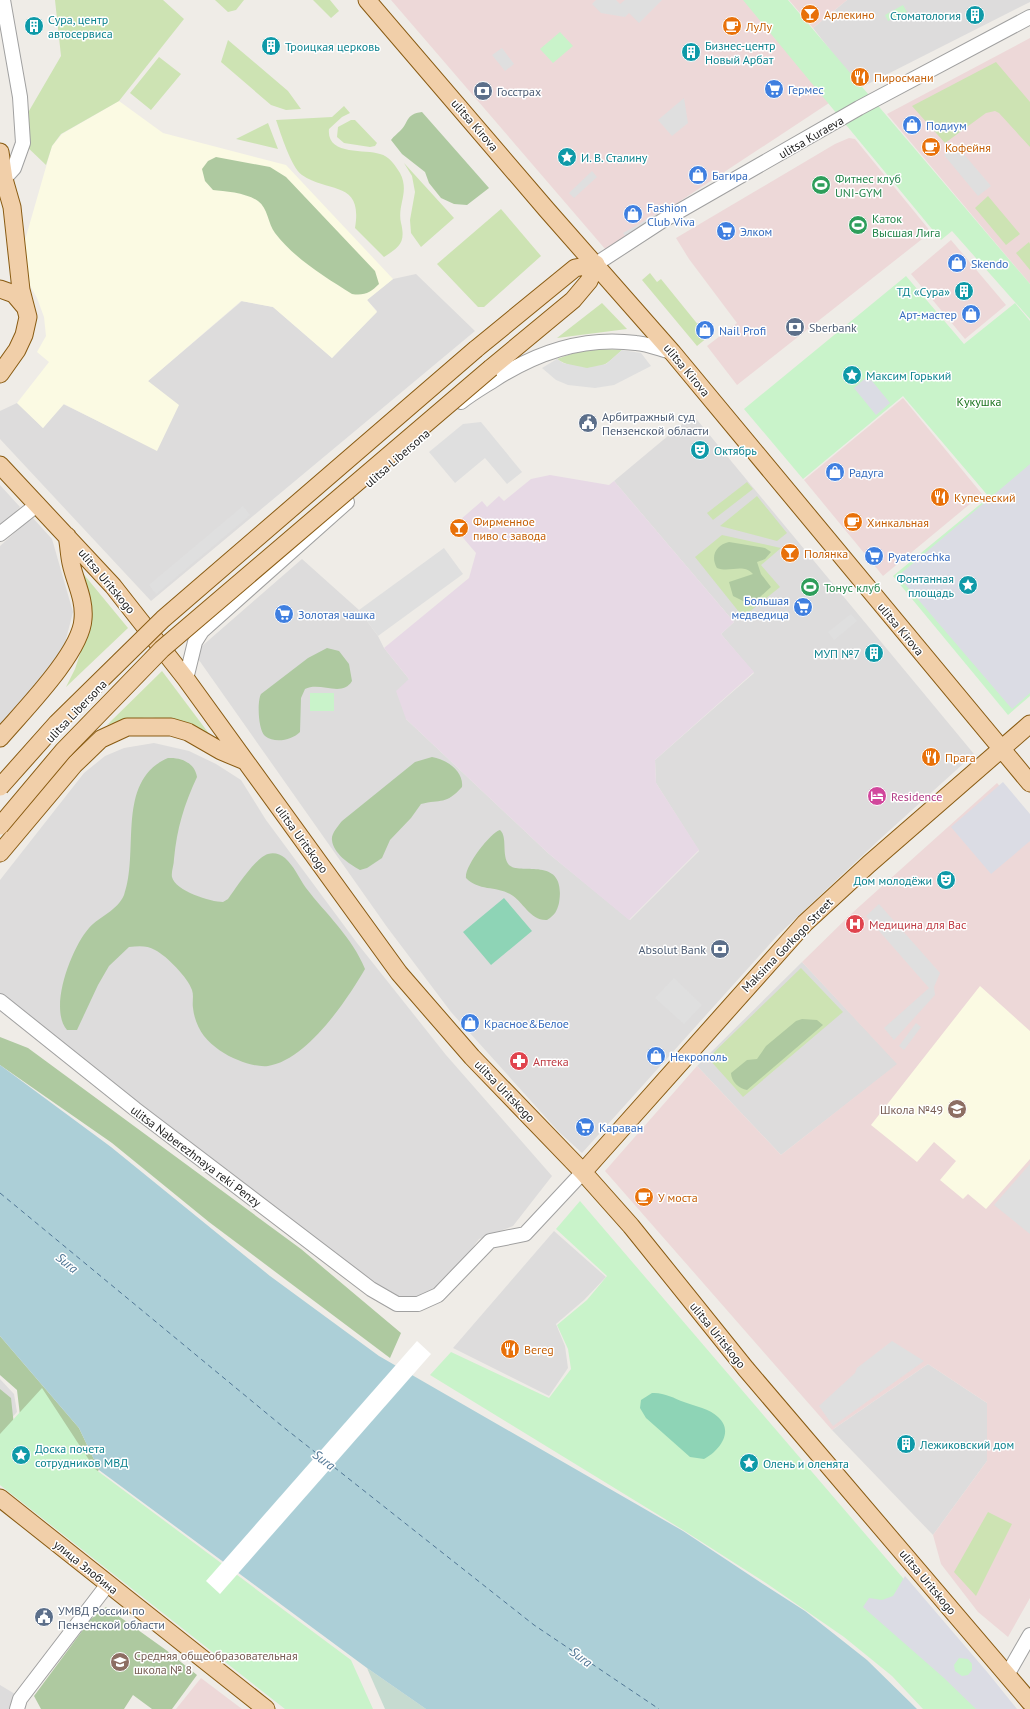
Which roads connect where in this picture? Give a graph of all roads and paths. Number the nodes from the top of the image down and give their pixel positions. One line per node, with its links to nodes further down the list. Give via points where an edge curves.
1 (3, 0): 5 (street, via 20,97 23,143 14,168)
2 (367, 0): 7 (main road, ulitsa Kirova)
3 (1030, 17): 7 (street, ulitsa Kuraeva, via 859,108 662,221)
4 (0, 152): 5 (main road)
5 (4, 179): 6 (main road); 9 (main road, via 12,207 21,290)
6 (0, 210)
7 (596, 264): 11 (main road, ulitsa Kirova); 25 (main road, bridge, via 575,268 476,349 163,619 57,723); 26 (main road, bridge, via 589,281 573,300 162,649 63,751)
8 (0, 289): 9 (main road, via 14,294)
9 (26, 307): 10 (main road, via 27,327)
10 (21, 342): 12 (main road, via 14,350); 13 (main road)
11 (672, 352): 19 (street, ulitsa Libersona, via 637,343 600,341 573,344 546,352 516,367 463,400 202,631 194,642); 22 (main road, ulitsa Kirova)
12 (0, 355)
13 (0, 374)
14 (0, 464): 15 (main road, ulitsa Uritskogo)
15 (38, 504): 16 (street); 17 (main road, ulitsa Uritskogo)
16 (0, 534)
17 (68, 536): 18 (main road, ulitsa Uritskogo, via 113,586); 21 (main road, via 71,564 82,598 83,620 77,639 69,656)
18 (151, 634): 19 (main road, ulitsa Uritskogo); 25 (street, ulitsa Libersona)
19 (186, 679): 23 (main road, ulitsa Uritskogo)
20 (1030, 724): 22 (main road, Maksima Gorkogo Street)
21 (0, 738)
22 (1001, 748): 24 (main road, ulitsa Kirova); 29 (main road, Maksima Gorkogo Street, via 805,923)
23 (245, 761): 27 (main road, via 188,732 171,727 127,727 102,739 74,764); 29 (main road, ulitsa Uritskogo, via 399,973 477,1062)
24 (1030, 783)
25 (0, 788)
26 (0, 826)
27 (0, 853)
28 (0, 1001): 29 (street, ulitsa Naberezhnaya reki Penzy, via 147,1119 371,1289 397,1304 418,1304 438,1295 490,1241 525,1234)
29 (583, 1172): 33 (main road, ulitsa Uritskogo, via 631,1226 746,1369)
30 (0, 1498): 31 (main road, улица Злобина)
31 (108, 1584): 35 (street, via 20,1699); 36 (main road, улица Злобина)
32 (1030, 1635): 33 (street)
33 (1007, 1675): 34 (main road, ulitsa Uritskogo)
34 (1030, 1702)
35 (17, 1709)
36 (266, 1709)

